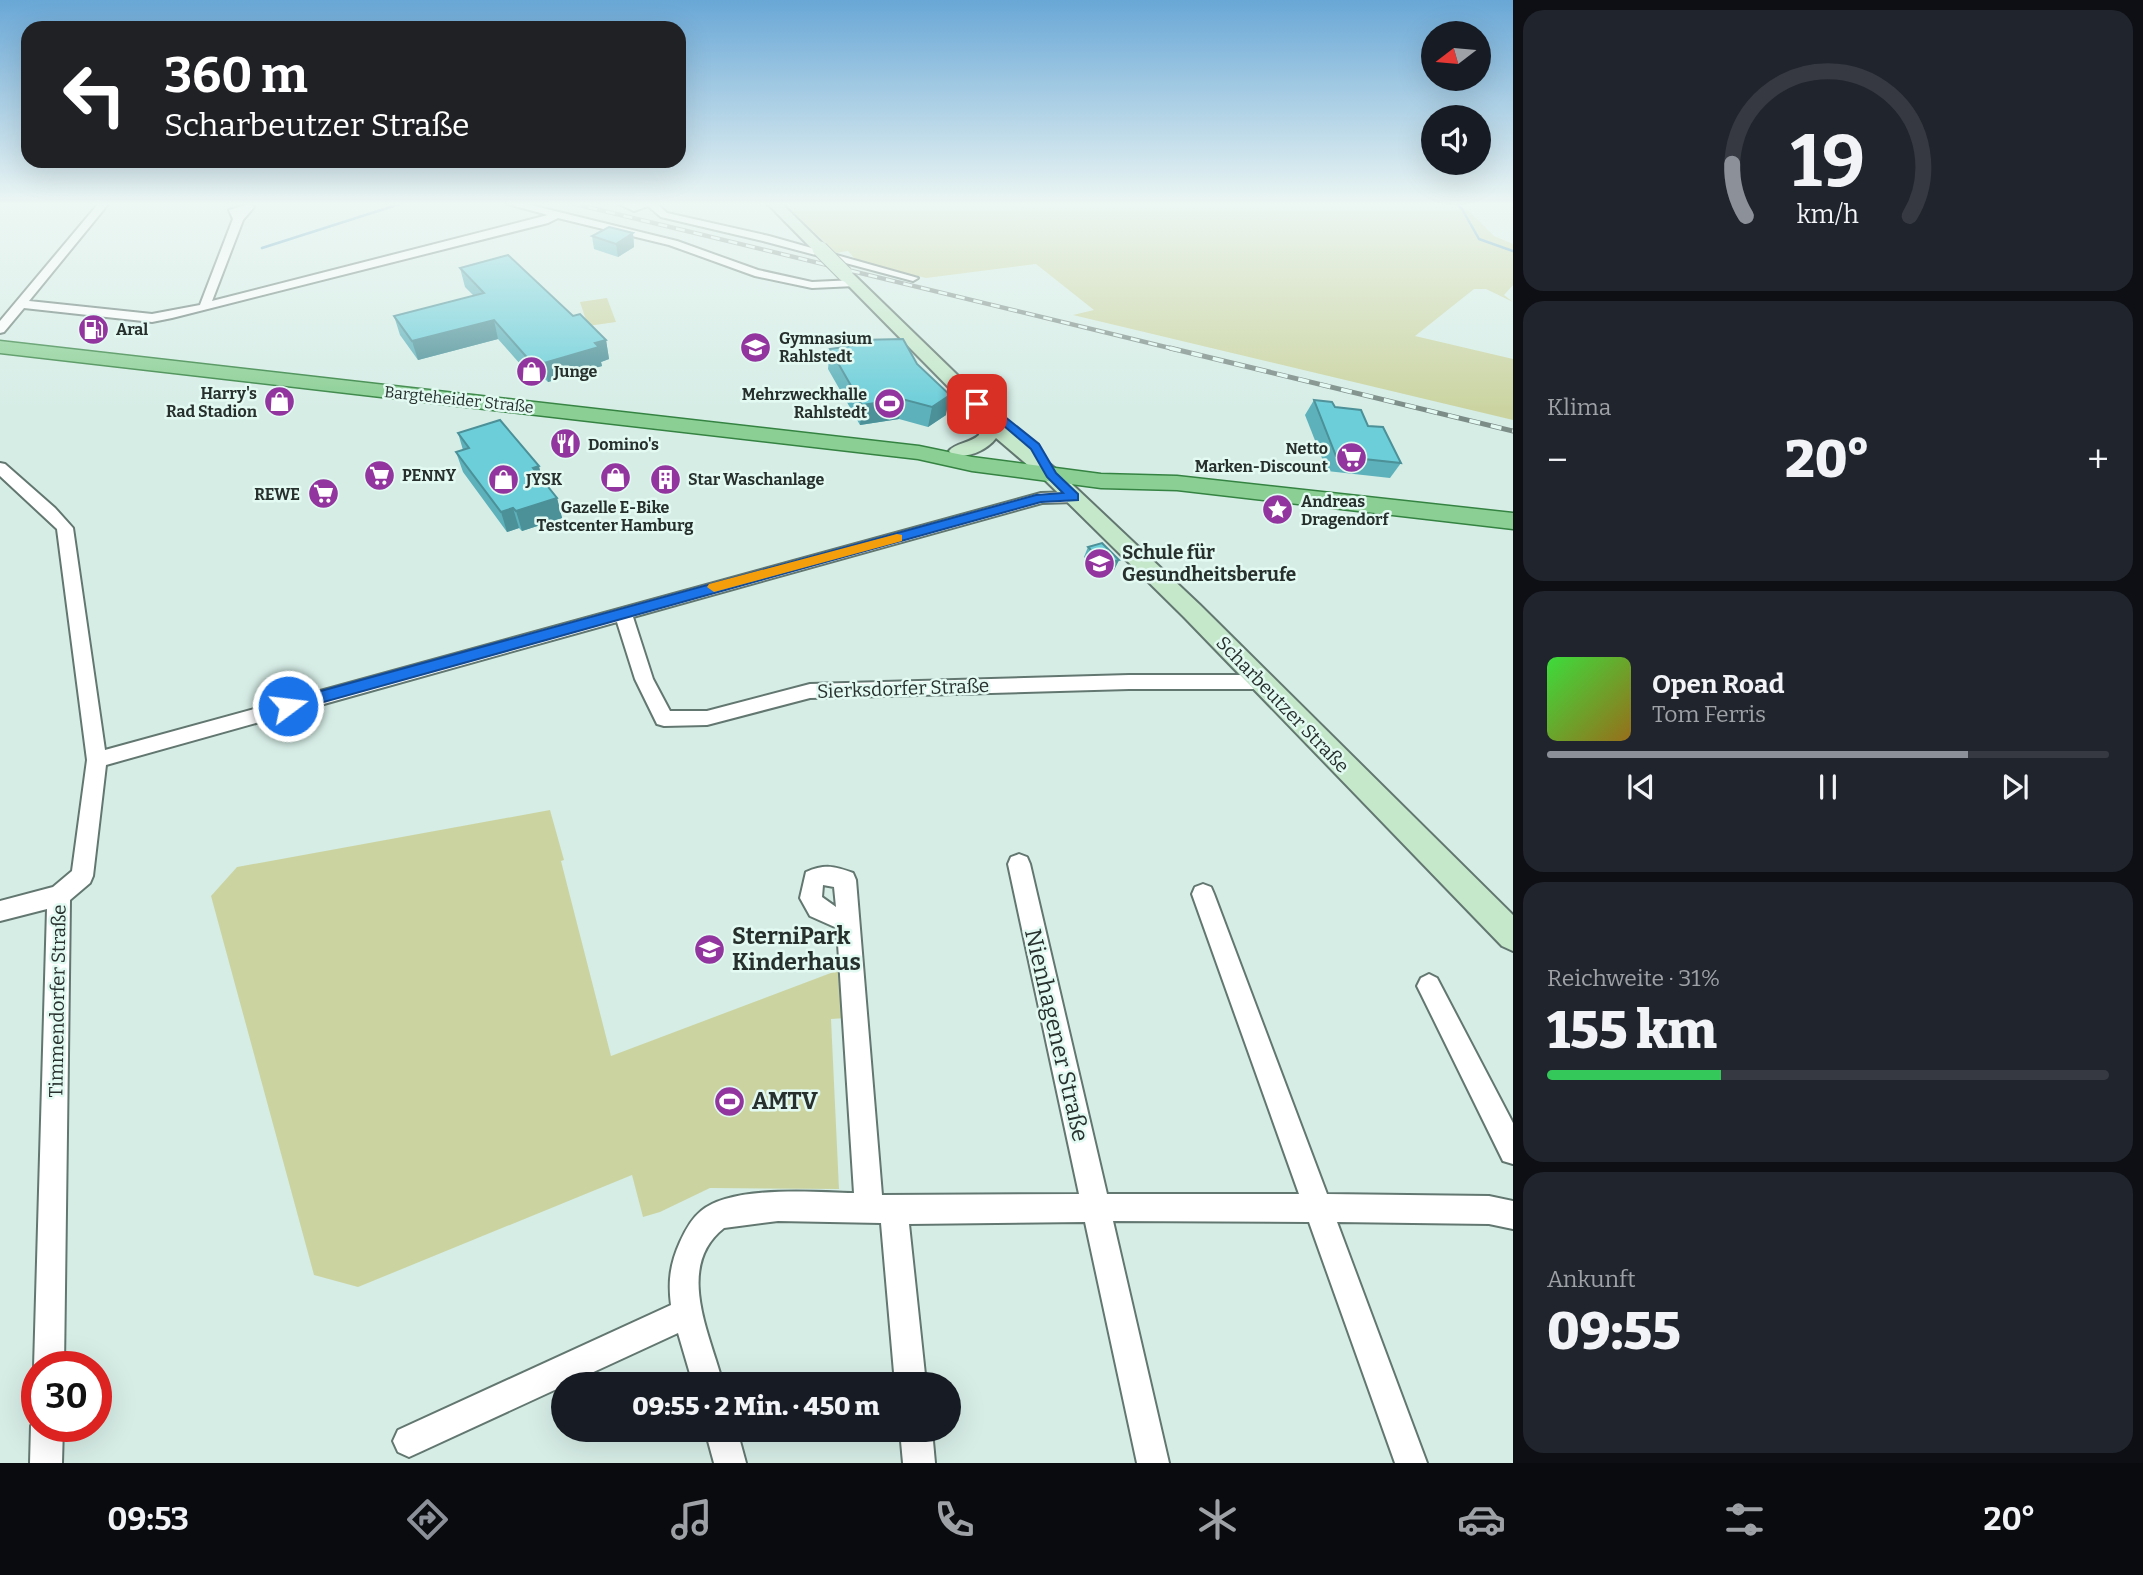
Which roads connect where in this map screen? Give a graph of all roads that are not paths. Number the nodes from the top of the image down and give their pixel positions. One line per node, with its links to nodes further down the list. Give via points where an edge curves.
1 (49, 271): 9 (street)
2 (219, 271): 10 (street)
3 (346, 271): 10 (street)
4 (749, 271): 7 (street, via 819,285)
5 (843, 271): 7 (main road, Scharbeutzer Straße, bridge)
6 (888, 271): 8 (street)
7 (849, 277): 13 (main road, Scharbeutzer Straße)
8 (913, 278)
9 (22, 304): 10 (street, via 152,318); 11 (street)
10 (205, 307)
11 (0, 329)
12 (0, 347): 16 (main road, Bargteheider Straße)
13 (977, 404): 14 (main road, Scharbeutzer Straße); 17 (main road, Scharbeutzer Straße, via 1027,440)
14 (990, 420): 15 (main road, via 986,440); 17 (main road, Scharbeutzer Straße)
15 (959, 451): 16 (main road, Bargteheider Straße); 17 (main road, Bargteheider Straße)
16 (919, 453): 17 (main road, Bargteheider Straße, via 945,461)
17 (1041, 464): 19 (main road, Scharbeutzer Straße); 20 (main road, Bargteheider Straße, via 1147,486 1177,483)
18 (0, 467): 23 (street, Timmendorfer Straße, via 13,484 55,514 65,528)
19 (1074, 497): 21 (street, via 1041,498); 22 (main road, Scharbeutzer Straße)
20 (1513, 521)
21 (623, 614): 22 (street, Sierksdorfer Straße, via 644,679 664,719 707,718 810,691); 23 (street)
22 (1259, 682): 29 (main road, Scharbeutzer Straße)
23 (97, 760): 26 (street, Timmendorfer Straße, via 82,876)
24 (1019, 863): 32 (street, Nienhagener Straße)
25 (1203, 894): 33 (street)
26 (59, 896): 27 (street); 37 (street, Timmendorfer Straße)
27 (0, 911)
28 (848, 922): 34 (street)
29 (1513, 936)
30 (1429, 986): 31 (street)
31 (1513, 1151)
32 (1096, 1206): 33 (street); 34 (street); 47 (street, Nienhagener Straße)
33 (1320, 1207): 35 (street, via 1489,1210); 48 (street)
34 (881, 1209): 36 (street, via 744,1209 715,1217 694,1242 685,1267); 39 (street)
35 (1513, 1215)
36 (688, 1313): 38 (street); 40 (street)
37 (49, 1351)
38 (705, 1372)
39 (909, 1372)
40 (410, 1441)
41 (47, 1442): 44 (street)
42 (724, 1442): 45 (street)
43 (917, 1442): 46 (street)
44 (46, 1463)
45 (730, 1463)
46 (919, 1463)
47 (1153, 1463)
48 (1411, 1463)

